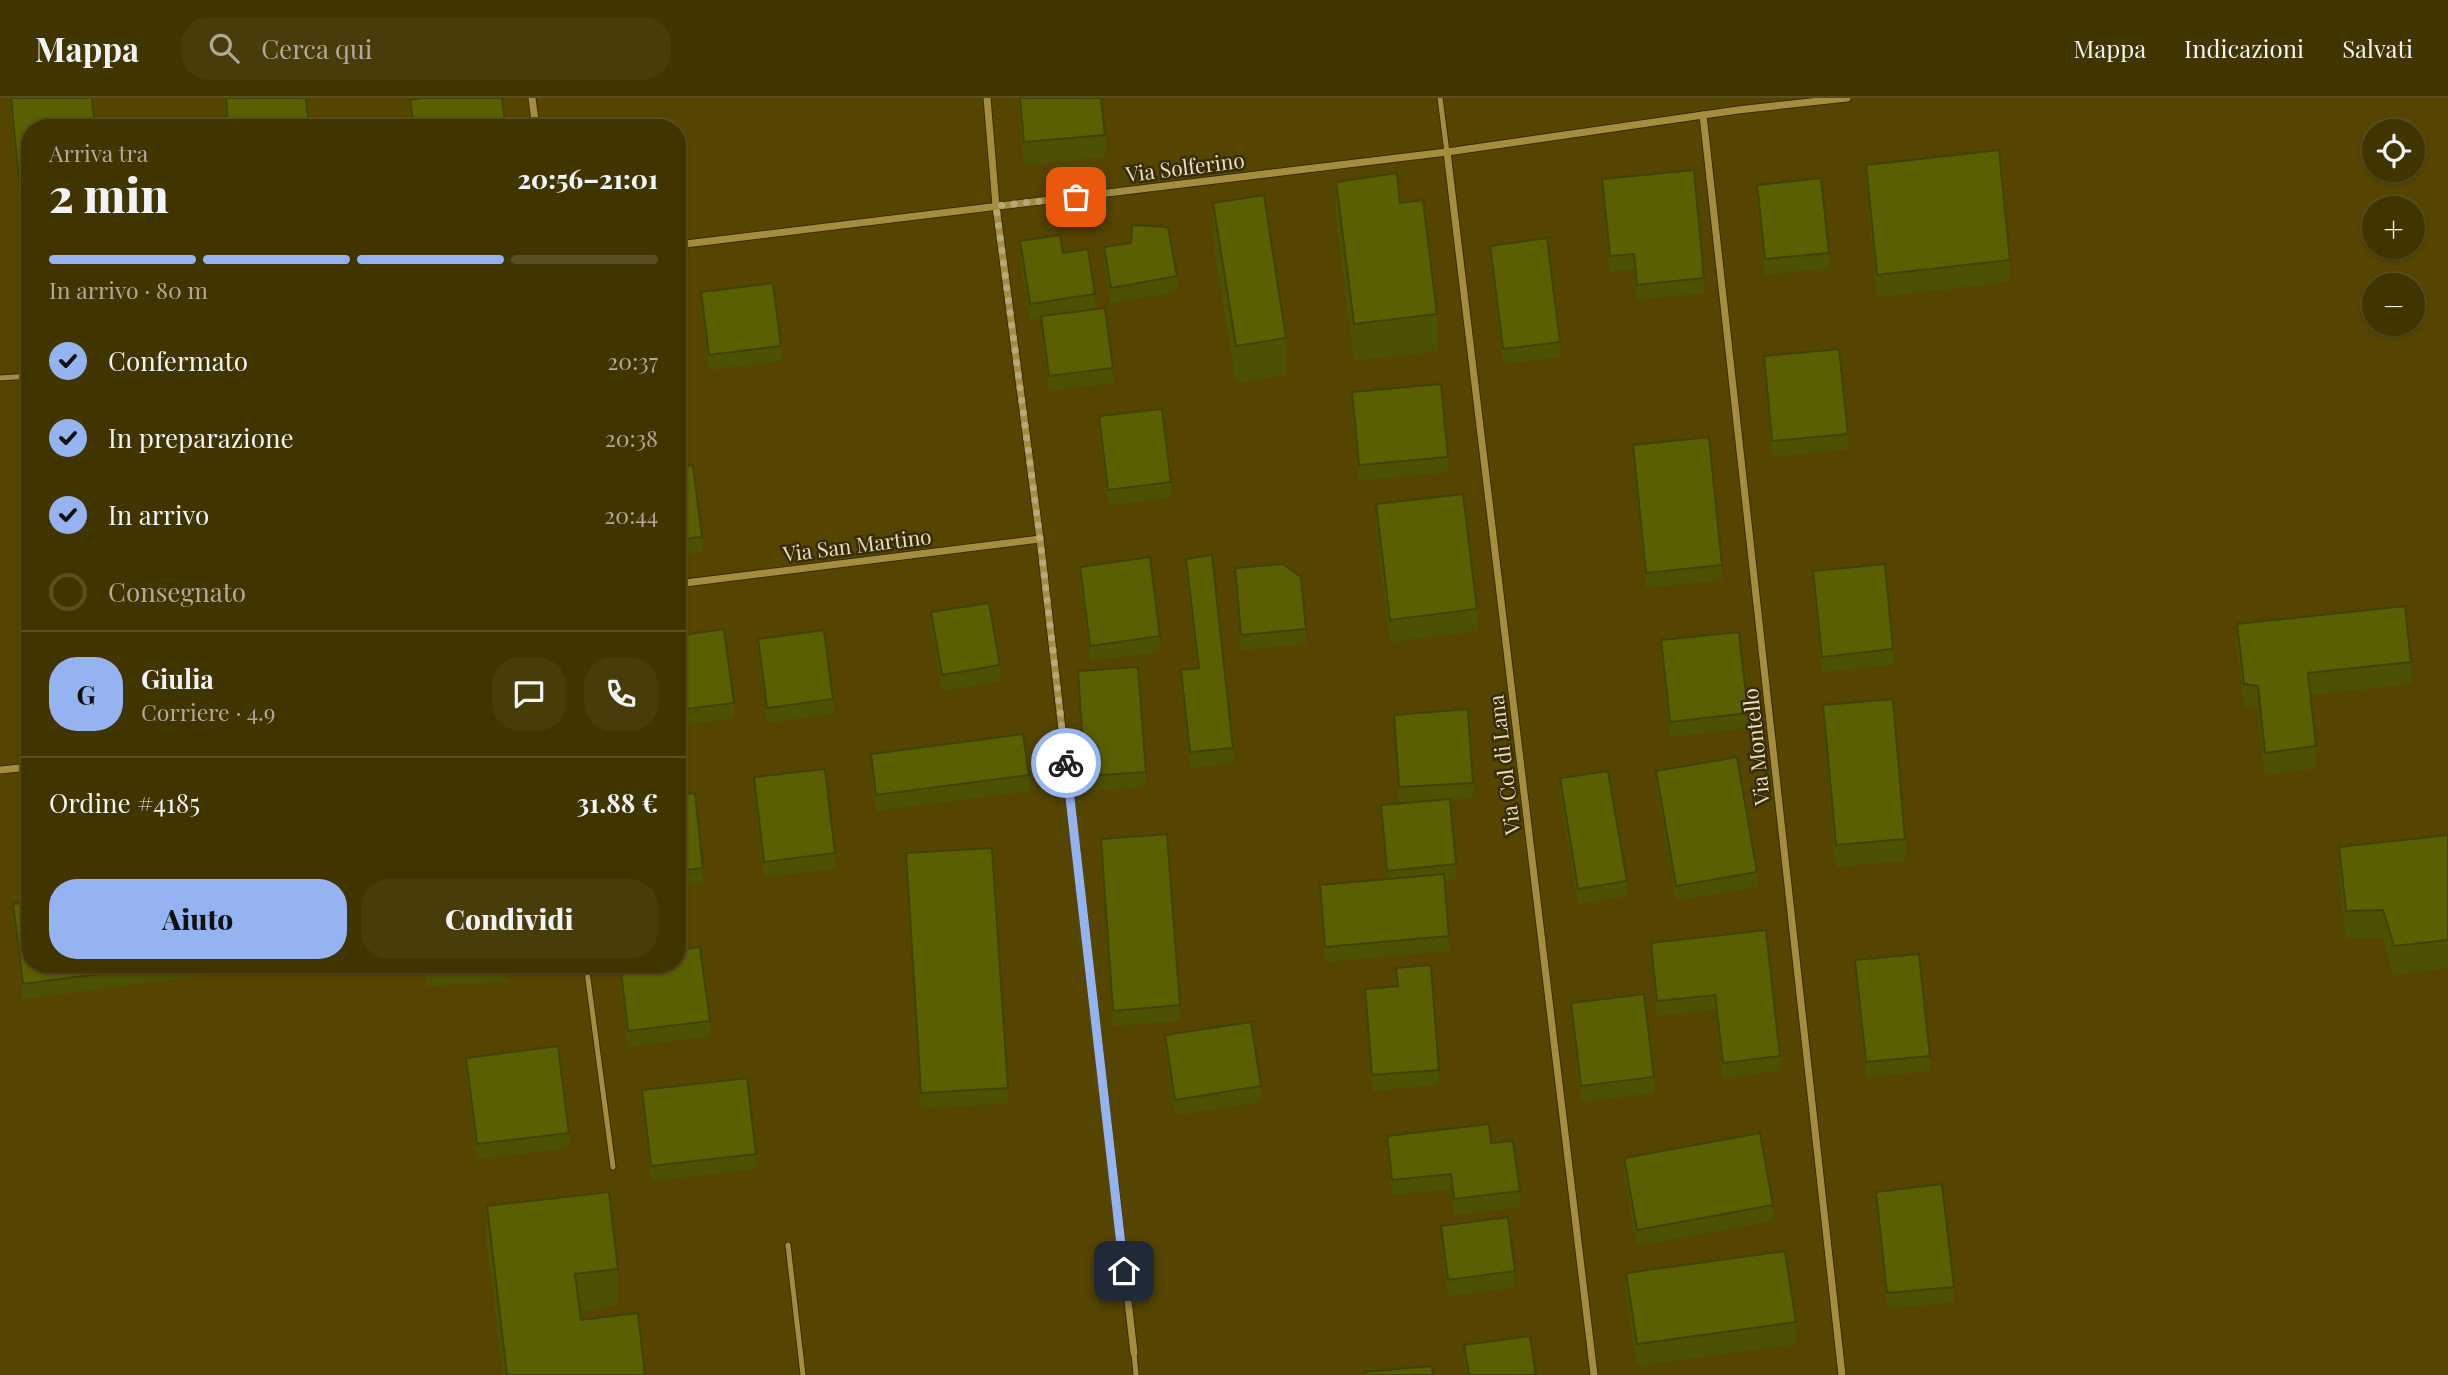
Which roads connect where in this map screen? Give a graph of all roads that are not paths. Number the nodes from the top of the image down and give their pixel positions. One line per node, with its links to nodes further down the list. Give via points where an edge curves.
1 (532, 98): 6 (street)
2 (987, 98): 8 (street)
3 (1440, 98): 7 (lane)
4 (1847, 98): 5 (street, Via Solferino)
5 (1703, 115): 7 (street, Via Solferino); 23 (street, Via Montello)
6 (535, 119)
7 (1447, 152): 8 (street, Via Solferino); 22 (street, Via Col di Lana)
8 (996, 206): 9 (street, Via Solferino); 12 (street)
9 (686, 244)
10 (21, 377): 11 (lane)
11 (0, 378)
12 (1040, 539): 13 (street, Via San Martino); 19 (street)
13 (686, 583)
14 (21, 768): 15 (street)
15 (0, 770)
16 (587, 973): 17 (lane)
17 (613, 1167)
18 (788, 1245): 20 (lane)
19 (1134, 1353): 21 (lane)
20 (803, 1375)
21 (1136, 1375)
22 (1594, 1375)
23 (1842, 1375)

